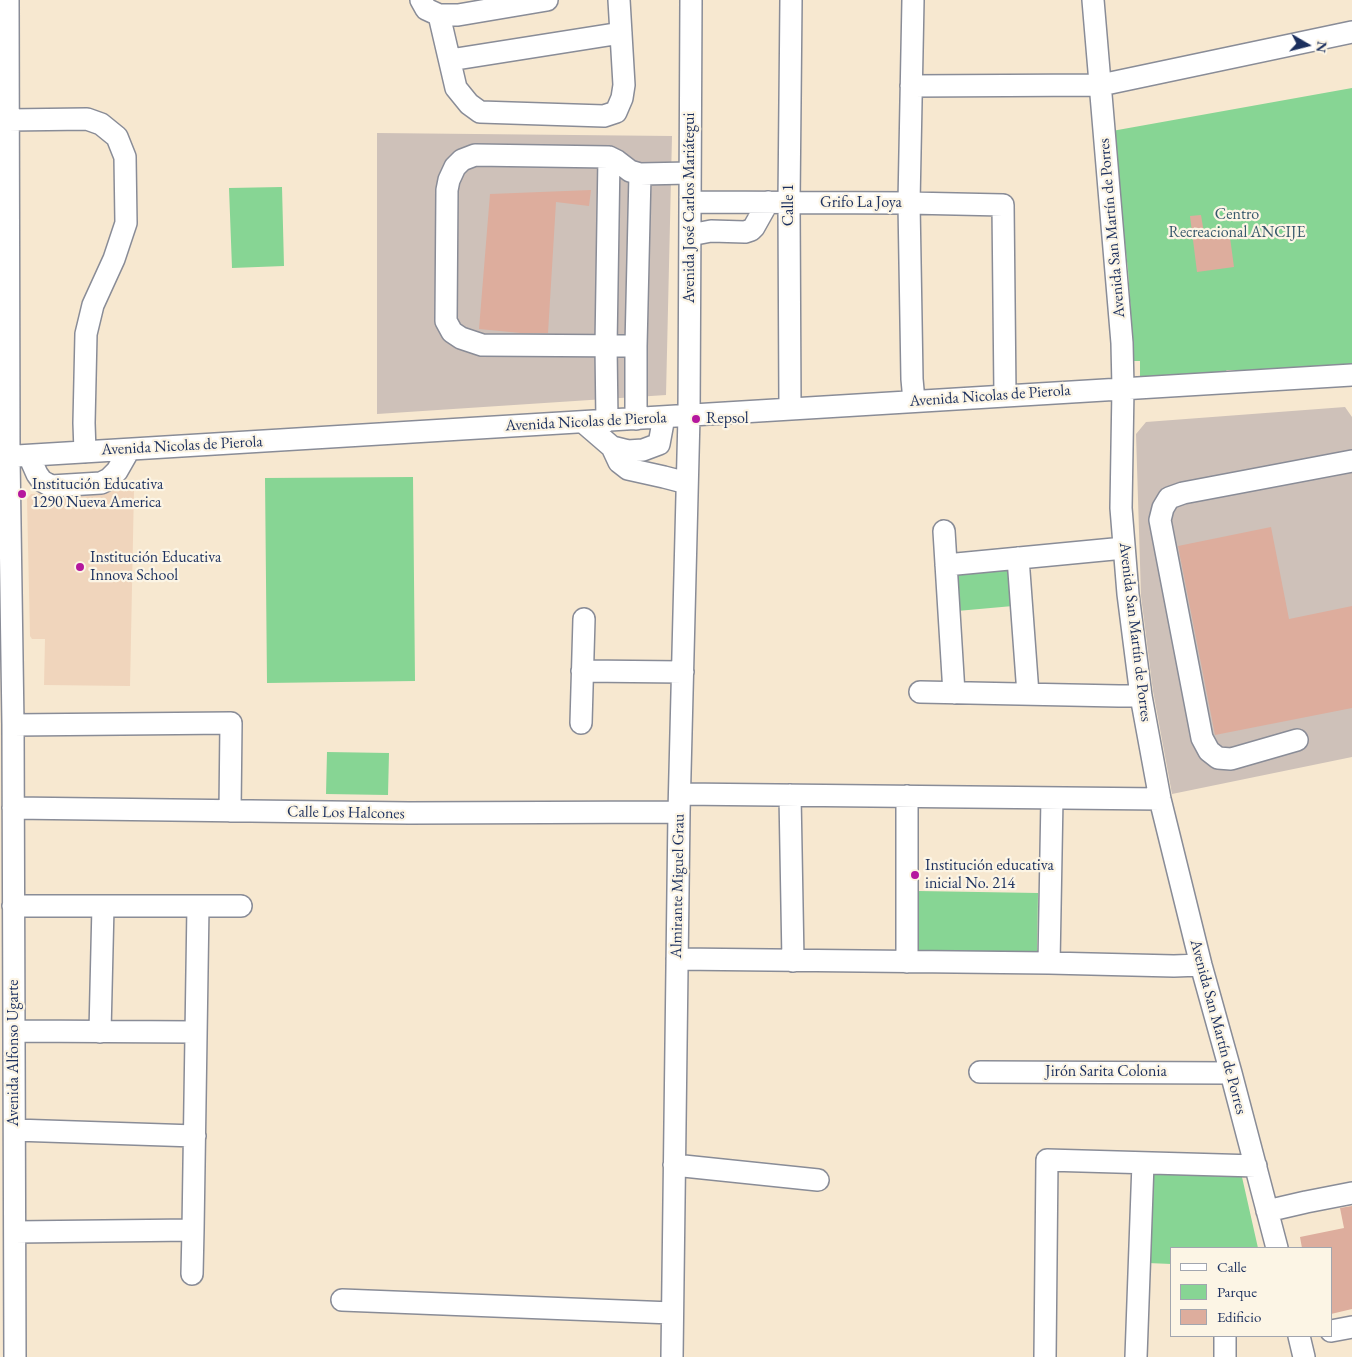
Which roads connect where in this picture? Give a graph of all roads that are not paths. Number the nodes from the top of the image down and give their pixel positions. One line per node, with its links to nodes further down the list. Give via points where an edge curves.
1 (8, 0): 15 (street, Avenida Alfonso Ugarte)
2 (421, 0): 9 (street, via 426,10)
3 (547, 0): 9 (street, via 458,15)
4 (619, 0): 11 (street)
5 (691, 0): 17 (street, Avenida José Carlos Mariátegui)
6 (791, 0): 20 (street, Calle 1)
7 (913, 0): 14 (street)
8 (1094, 0): 13 (street, Avenida San Martín de Porres)
9 (439, 15): 12 (street)
10 (1352, 32): 13 (street)
11 (621, 33): 12 (street); 12 (street, via 622,98 616,112 604,116 480,112 456,88)
12 (450, 60)
13 (1101, 85): 14 (street); 27 (street, Avenida San Martín de Porres)
14 (911, 86): 21 (street)
15 (8, 120): 40 (street, via 87,120 101,124 117,137 125,157 126,223 93,305 86,334); 41 (street, Avenida Alfonso Ugarte)
16 (609, 157): 18 (street); 24 (street); 24 (street, via 475,155 455,167 447,190 446,320 452,332 482,345)
17 (690, 173): 18 (street); 19 (street, Avenida José Carlos Mariátegui)
18 (640, 174): 25 (street)
19 (700, 202): 20 (street, Grifo La Joya); 22 (street); 23 (street, Avenida José Carlos Mariátegui)
20 (779, 202): 21 (street, Grifo La Joya); 22 (street, via 751,230); 30 (street, Calle 1)
21 (909, 203): 28 (street, Grifo La Joya, via 1003,204); 29 (street)
22 (711, 231): 23 (street)
23 (690, 235): 31 (street, Avenida José Carlos Mariátegui)
24 (606, 346): 25 (street); 34 (street)
25 (636, 346): 33 (street)
26 (1352, 375): 27 (street, Avenida Nicolas de Pierola)
27 (1123, 388): 28 (street, Avenida Nicolas de Pierola); 45 (street, Avenida San Martín de Porres, via 1121,508)
28 (1005, 395): 29 (street, Avenida Nicolas de Pierola)
29 (914, 401): 30 (street, Avenida Nicolas de Pierola)
30 (790, 409): 31 (street, Avenida Nicolas de Pierola)
31 (689, 416): 32 (street, Avenida Nicolas de Pierola); 36 (street, Almirante Miguel Grau)
32 (664, 417): 33 (street, Avenida Nicolas de Pierola); 37 (street)
33 (636, 419): 34 (street, Avenida Nicolas de Pierola)
34 (607, 421): 35 (street, Avenida Nicolas de Pierola)
35 (583, 422): 38 (street); 39 (street, Avenida Nicolas de Pierola)
36 (688, 442): 37 (street); 43 (street, Almirante Miguel Grau)
37 (659, 444): 38 (street, via 628,451)
38 (612, 447): 43 (street, via 619,462 628,469)
39 (129, 450): 40 (street, Avenida Nicolas de Pierola); 41 (street, via 117,470 101,483 51,486)
40 (85, 452): 41 (street, Avenida Nicolas de Pierola)
41 (13, 456): 49 (street, Avenida Alfonso Ugarte)
42 (1352, 461): 58 (street, via 1183,492 1169,498 1160,520 1202,738 1209,751 1218,758 1231,759)
43 (687, 483): 51 (street, Almirante Miguel Grau)
44 (944, 530): 47 (street)
45 (1124, 548): 46 (street); 55 (street, Avenida San Martín de Porres)
46 (1018, 558): 47 (street); 54 (street)
47 (946, 565): 53 (street)
48 (584, 619): 50 (street)
49 (6, 663): 57 (street, Avenida Alfonso Ugarte)
50 (582, 671): 51 (street); 56 (street)
51 (683, 672): 63 (street, Almirante Miguel Grau)
52 (920, 692): 53 (street)
53 (954, 693): 54 (street)
54 (1028, 694): 55 (street)
55 (1141, 696): 62 (street, Avenida San Martín de Porres)
56 (581, 723)
57 (12, 725): 64 (street, Avenida Alfonso Ugarte); 65 (street, via 231,723)
58 (1297, 740)
59 (790, 795): 60 (street, Calle Los Halcones); 63 (street, Calle Los Halcones); 71 (street)
60 (907, 796): 61 (street, Calle Los Halcones); 72 (street)
61 (1052, 798): 62 (street, Calle Los Halcones); 73 (street)
62 (1160, 799): 74 (street, Avenida San Martín de Porres)
63 (679, 803): 65 (street, Calle Los Halcones, via 409,814); 70 (street, Almirante Miguel Grau)
64 (13, 808): 65 (street, Calle Los Halcones); 66 (street, Avenida Alfonso Ugarte)
65 (230, 811)
66 (13, 906): 67 (street); 75 (street, Avenida Alfonso Ugarte)
67 (103, 906): 68 (street); 77 (street)
68 (198, 906): 69 (street); 78 (street)
69 (240, 906)
70 (677, 959): 71 (street); 84 (street, Almirante Miguel Grau)
71 (793, 961): 72 (street)
72 (907, 962): 73 (street)
73 (1049, 963): 74 (street)
74 (1201, 965): 80 (street, Avenida San Martín de Porres)
75 (7, 967): 76 (street, Avenida Alfonso Ugarte)
76 (14, 1032): 77 (street); 81 (street, Avenida Alfonso Ugarte)
77 (100, 1032): 78 (street)
78 (196, 1032): 82 (street)
79 (980, 1072): 80 (street, Jirón Sarita Colonia)
80 (1231, 1073): 85 (street, Avenida San Martín de Porres)
81 (15, 1130): 82 (street); 88 (street, Avenida Alfonso Ugarte)
82 (194, 1136): 90 (street)
83 (1143, 1163): 85 (street); 102 (street, via 1047,1160); 103 (street)
84 (674, 1165): 86 (street); 95 (street, Almirante Miguel Grau)
85 (1256, 1166): 89 (street, Avenida San Martín de Porres)
86 (818, 1180)
87 (1352, 1193): 89 (street)
88 (8, 1203): 91 (street, Avenida Alfonso Ugarte)
89 (1268, 1211): 92 (street, Avenida San Martín de Porres)
90 (193, 1230): 91 (street); 93 (street)
91 (15, 1232): 96 (street, Avenida Alfonso Ugarte)
92 (1277, 1247)
93 (192, 1274)
94 (342, 1300): 95 (street)
95 (672, 1313): 101 (street, Almirante Miguel Grau)
96 (8, 1316): 100 (street, Avenida Alfonso Ugarte)
97 (1352, 1327): 98 (street)
98 (1332, 1331)
99 (1225, 1337): 104 (street)
100 (15, 1357)
101 (672, 1357)
102 (1045, 1357)
103 (1136, 1357)
104 (1224, 1357)

